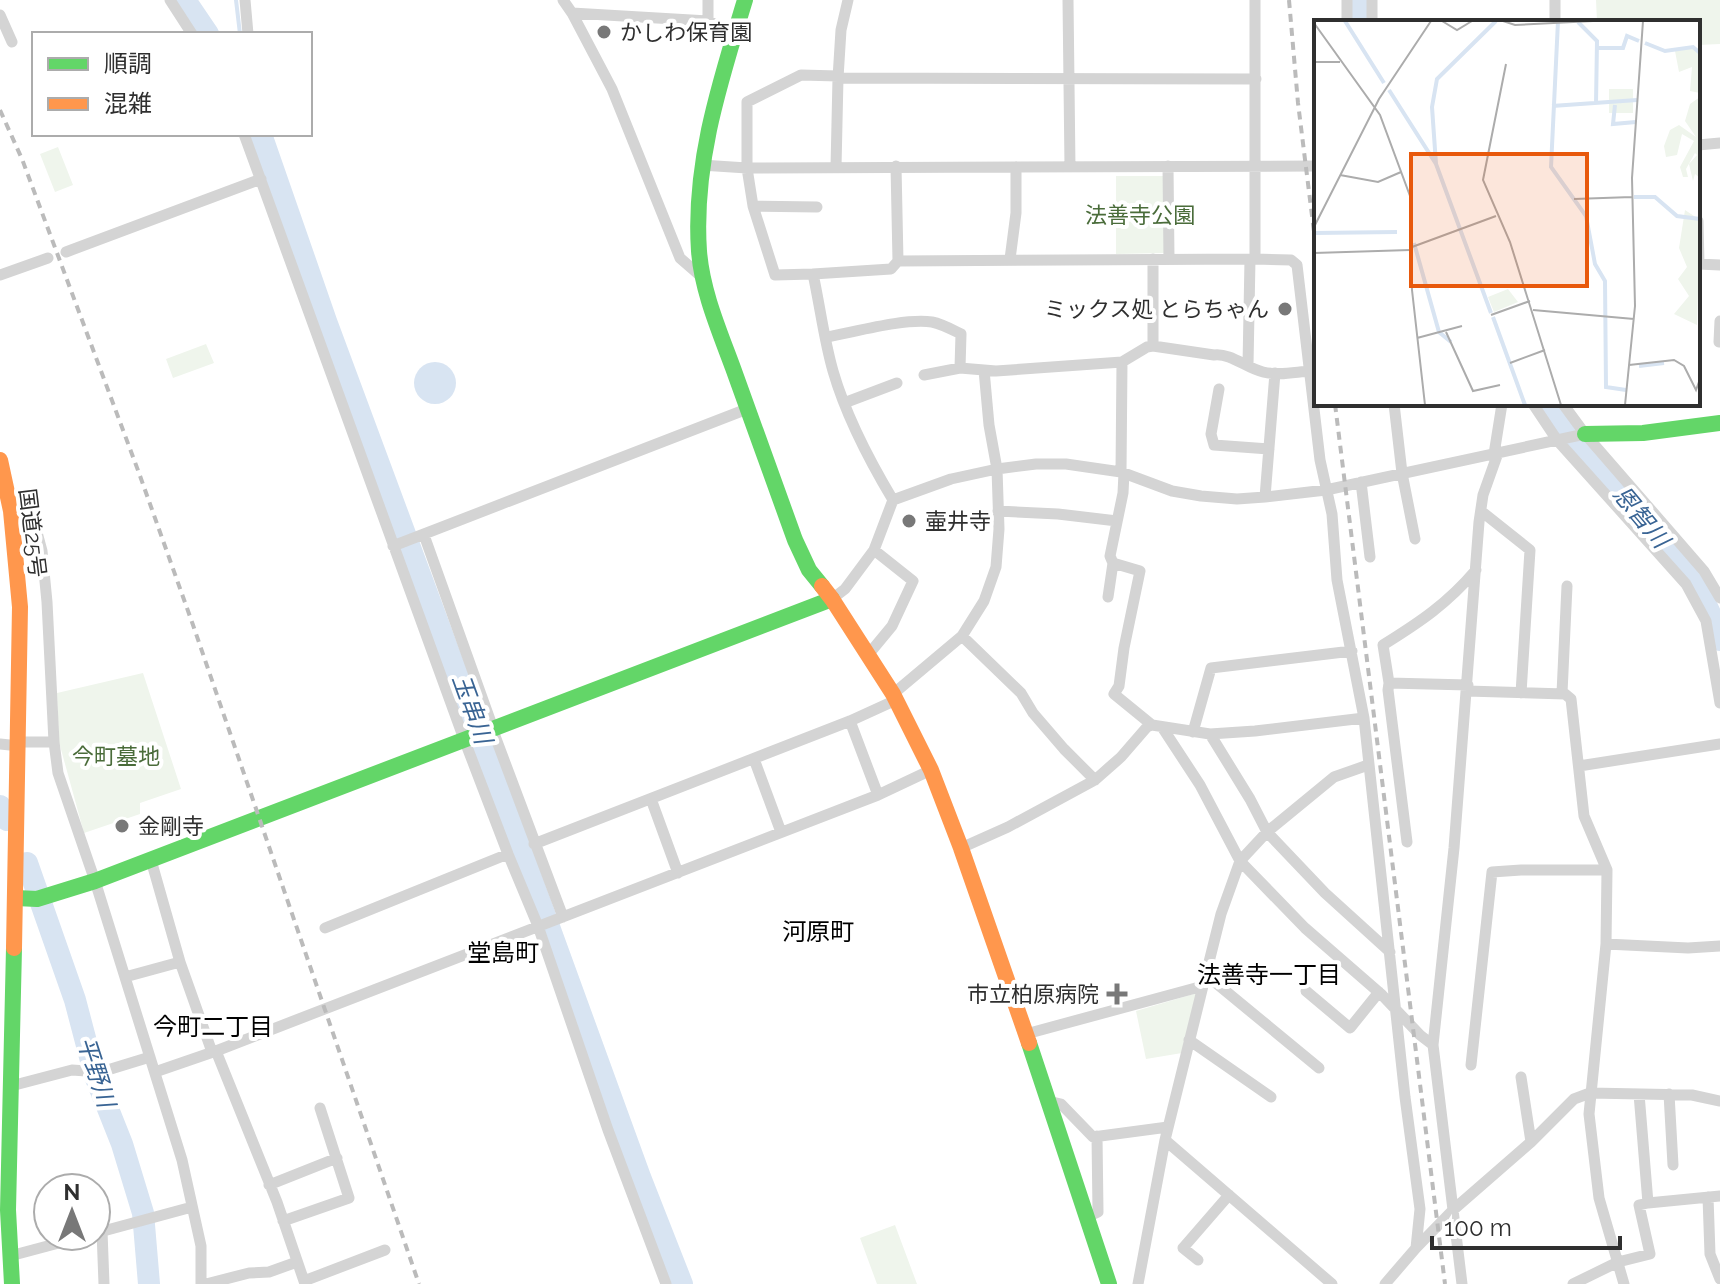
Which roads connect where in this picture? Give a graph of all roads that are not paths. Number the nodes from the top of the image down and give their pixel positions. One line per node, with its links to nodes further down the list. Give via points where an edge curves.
1 (170, 0): 13 (street)
2 (245, 0): 14 (street)
3 (563, 0): 9 (street)
4 (708, 0): 11 (street)
5 (745, 0): 12 (main road)
6 (848, 0): 16 (street)
7 (1068, 0): 17 (street)
8 (1255, 0): 18 (street)
9 (572, 13): 11 (street); 45 (street, via 612,89 680,258)
10 (0, 15): 15 (street)
11 (708, 21): 12 (street)
12 (736, 31): 22 (main road)
13 (191, 32)
14 (248, 32)
15 (12, 42)
16 (838, 77): 17 (street); 27 (street); 30 (street, via 801,75 747,102)
17 (1068, 79): 18 (street); 29 (street)
18 (1256, 79): 25 (street)
19 (245, 136): 31 (street)
20 (1720, 143): 21 (street)
21 (1700, 145)
22 (701, 165): 30 (street); 45 (main road, via 697,206)
23 (896, 166): 27 (street); 28 (street); 40 (street)
24 (1168, 166): 25 (street); 29 (street); 38 (street)
25 (1255, 166): 26 (street); 39 (street)
26 (1314, 166)
27 (836, 167): 30 (street)
28 (1016, 167): 29 (street); 36 (street)
29 (1070, 167)
30 (747, 168): 32 (street)
31 (261, 179): 34 (street); 85 (street)
32 (753, 206): 33 (street); 43 (street, via 775,275)
33 (817, 207)
34 (66, 252)
35 (48, 258): 44 (street)
36 (1010, 259): 37 (street); 40 (street)
37 (1153, 259): 38 (street); 49 (street)
38 (1169, 259): 39 (street)
39 (1253, 259): 51 (street); 54 (street, via 1291,260 1297,265)
40 (898, 261): 43 (street, via 891,269)
41 (1700, 264): 42 (street)
42 (1720, 265)
43 (813, 274): 47 (street)
44 (0, 275)
45 (703, 278): 64 (main road)
46 (1720, 321): 48 (street)
47 (826, 337): 52 (street, via 930,322 961,334); 59 (street)
48 (1719, 342)
49 (1153, 346): 50 (street); 51 (street, via 1221,355)
50 (1122, 362): 53 (street); 72 (street)
51 (1248, 365): 55 (street)
52 (960, 368): 53 (street); 56 (street)
53 (984, 370): 71 (street)
54 (1310, 371): 55 (street); 75 (street)
55 (1275, 373): 68 (street)
56 (924, 375)
57 (897, 383): 59 (street)
58 (1219, 389): 68 (street, via 1214,445)
59 (844, 403): 77 (street)
60 (1394, 406): 73 (street)
61 (1502, 406): 69 (street)
62 (1534, 406): 67 (street)
63 (1564, 406): 66 (street)
64 (747, 409): 83 (street); 93 (main road, via 795,540 809,570)
65 (1720, 423): 66 (main road)
66 (1583, 434): 67 (street); 92 (street, via 1704,571)
67 (1559, 439): 69 (street); 102 (street, via 1686,584 1706,621)
68 (1269, 449): 76 (street)
69 (1496, 454): 73 (street); 80 (street)
70 (0, 460): 78 (main road, 国道25号)
71 (997, 469): 72 (street, via 1066,464); 77 (street); 79 (street)
72 (1122, 473): 76 (street, via 1201,496); 81 (street)
73 (1402, 473): 74 (street); 84 (street)
74 (1361, 482): 75 (street); 87 (street)
75 (1326, 490): 76 (street); 95 (street)
76 (1265, 497)
77 (893, 500): 86 (street)
78 (11, 511): 82 (main road, 国道25号); 109 (street, via 35,525 42,551)
79 (998, 511): 81 (street); 94 (street, via 996,567 984,601)
80 (1481, 511): 89 (street); 99 (street, via 1530,550)
81 (1117, 521): 88 (street)
82 (7, 534): 111 (main road, 国道25号, via 20,607)
83 (421, 536): 85 (street); 106 (street)
84 (1415, 539)
85 (397, 545): 106 (street)
86 (874, 550): 93 (street); 96 (street, via 913,581 892,626)
87 (1370, 557)
88 (1113, 563): 91 (street); 105 (street, via 1140,571 1114,694)
89 (1476, 570): 97 (street, via 1436,610 1383,645); 98 (street)
90 (1567, 586): 100 (street)
91 (1108, 597)
92 (1720, 598)
93 (832, 599): 96 (main road); 106 (main road)
94 (962, 636): 101 (street); 117 (street, via 1021,693)
95 (1352, 651): 103 (street); 107 (street, via 1211,668)
96 (868, 655): 101 (main road)
97 (1389, 683): 98 (street); 122 (street)
98 (1467, 688): 99 (street); 147 (street)
99 (1521, 693): 100 (street)
100 (1562, 693): 115 (street, via 1571,699)
101 (894, 697): 104 (street); 116 (main road)
102 (1720, 703)
103 (1364, 718): 108 (street); 114 (street)
104 (850, 721): 113 (street); 118 (street)
105 (1157, 726): 107 (street); 117 (street, via 1147,727); 127 (street, via 1206,795)
106 (482, 732): 123 (street); 125 (street); 126 (main road)
107 (1193, 732): 108 (street)
108 (1210, 734): 121 (street)
109 (54, 742): 111 (street); 130 (street, via 58,773)
110 (0, 744): 111 (street)
111 (19, 744): 131 (main road, 国道25号)
112 (1720, 744): 115 (street)
113 (754, 759): 119 (street); 120 (street)
114 (1368, 765): 121 (street, via 1334,777); 138 (street)
115 (1579, 766): 128 (street, via 1584,816)
116 (931, 770): 118 (street); 124 (main road)
117 (1095, 780): 124 (street)
118 (878, 795): 120 (street)
119 (651, 799): 123 (street); 129 (street)
120 (781, 832): 129 (street)
121 (1267, 832): 127 (street); 138 (street)
122 (1407, 842)
123 (534, 844): 132 (street)
124 (961, 848): 145 (main road)
125 (508, 854): 133 (street); 135 (street)
126 (151, 860): 130 (main road); 139 (street)
127 (1240, 861): 141 (street); 143 (street, via 1305,928)
128 (1607, 870): 136 (street); 150 (street, via 1492,872)
129 (678, 873): 132 (street)
130 (95, 881): 131 (main road, via 40,898); 140 (street)
131 (16, 898): 134 (main road, 国道25号)
132 (560, 918): 133 (street)
133 (541, 925): 148 (street); 189 (street, via 608,1130)
134 (8, 927): 154 (main road, 国道25号)
135 (325, 928)
136 (1606, 944): 137 (street); 155 (street)
137 (1720, 946)
138 (1390, 952): 144 (street)
139 (180, 962): 140 (street); 148 (street)
140 (125, 977): 149 (street)
141 (1204, 980): 145 (street); 146 (street); 151 (street)
142 (1306, 991): 143 (street, via 1350,1028)
143 (1379, 992): 144 (street)
144 (1397, 1010): 147 (street); 176 (street, via 1420,1209)
145 (1026, 1034): 159 (main road)
146 (1189, 1040): 158 (street); 162 (street)
147 (1433, 1045): 172 (street)
148 (214, 1051): 152 (street); 167 (street)
149 (150, 1057): 152 (street); 154 (street, via 93,1071 72,1070)
150 (1471, 1065)
151 (1319, 1068)
152 (155, 1072): 171 (street)
153 (1521, 1077): 164 (street)
154 (8, 1089): 180 (main road, 国道25号)
155 (1590, 1093): 156 (street); 164 (street, via 1574,1099); 183 (street, via 1599,1198)
156 (1639, 1094): 157 (street); 170 (street)
157 (1669, 1094): 160 (street); 166 (street)
158 (1271, 1097)
159 (1048, 1101): 163 (street, via 1061,1104); 173 (main road)
160 (1720, 1101)
161 (320, 1108): 165 (street)
162 (1166, 1134): 163 (street); 168 (street); 191 (street)
163 (1097, 1136): 173 (street, via 1098,1212)
164 (1531, 1142): 172 (street)
165 (337, 1158): 167 (street); 174 (street, via 349,1198)
166 (1673, 1165)
167 (269, 1185): 174 (street)
168 (1229, 1195): 181 (street, via 1183,1248); 192 (street)
169 (1714, 1197): 170 (street); 184 (street, via 1710,1254)
170 (1648, 1203): 183 (street, via 1639,1205 1650,1254)
171 (192, 1207): 175 (street); 188 (street)
172 (1453, 1210): 176 (street); 194 (street)
173 (1087, 1217): 190 (main road)
174 (283, 1221): 182 (street)
175 (112, 1229)
176 (1416, 1248): 193 (street)
177 (385, 1250): 185 (street)
178 (32, 1251): 180 (street)
179 (101, 1252): 187 (street)
180 (7, 1258): 186 (main road, 国道25号)
181 (1198, 1260)
182 (297, 1262): 185 (street); 188 (street)
183 (1618, 1262): 195 (street); 196 (street)
184 (1720, 1279)
185 (305, 1283)
186 (12, 1284)
187 (104, 1284)
188 (203, 1284)
189 (666, 1284)
190 (1109, 1284)
191 (1138, 1284)
192 (1332, 1284)
193 (1385, 1284)
194 (1462, 1284)
195 (1573, 1284)
196 (1624, 1284)

